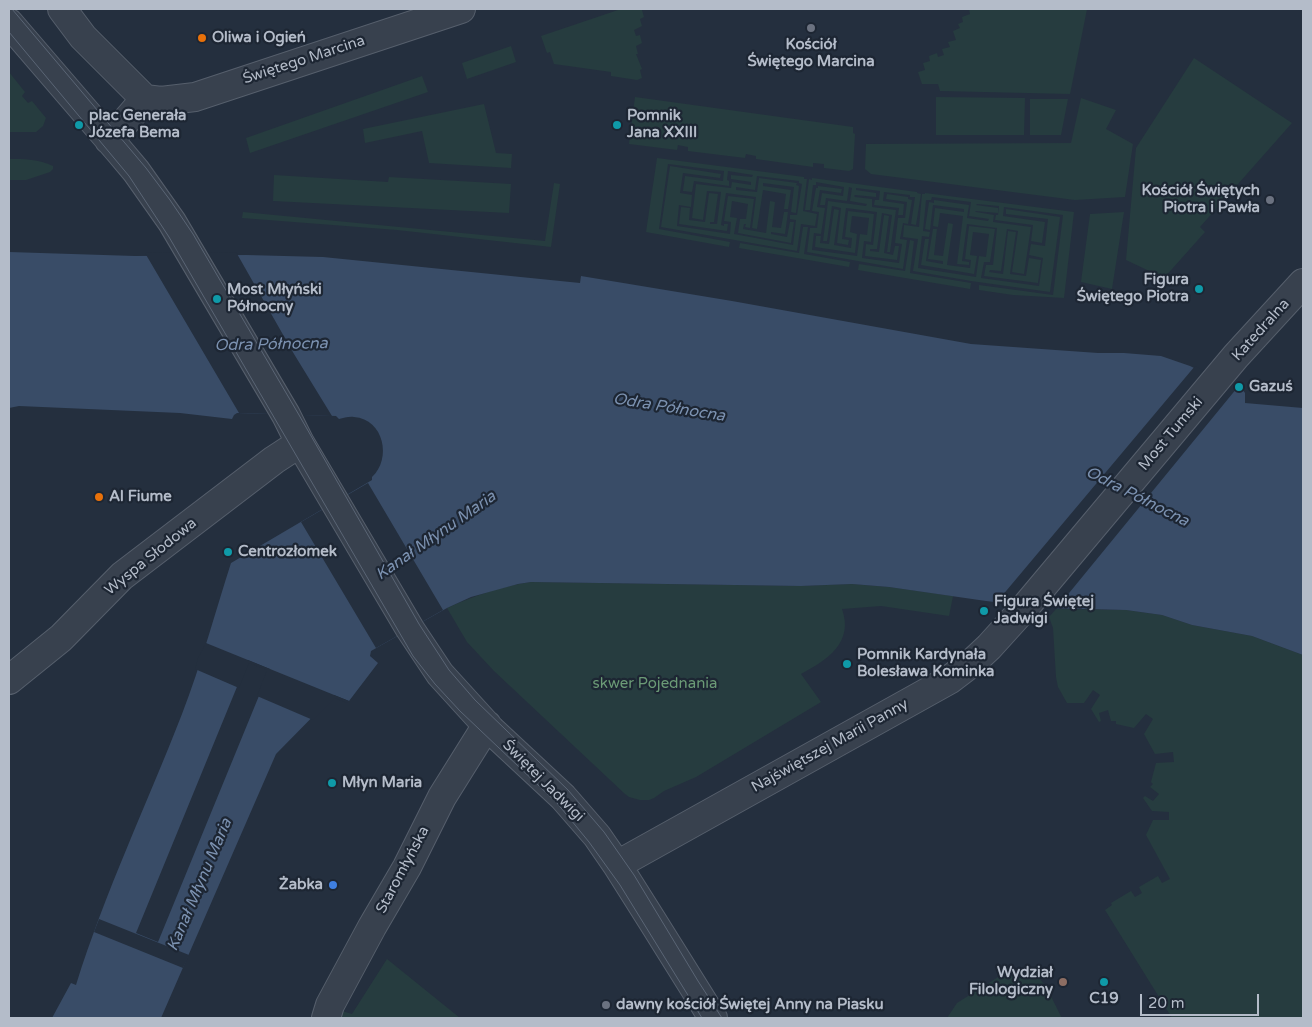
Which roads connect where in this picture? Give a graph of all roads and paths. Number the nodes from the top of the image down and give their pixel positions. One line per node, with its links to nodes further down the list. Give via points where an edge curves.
1 (62, 9): 4 (street, via 83,38)
2 (460, 9): 4 (street, Świętego Marcina, via 195,97 161,101)
3 (9, 23): 5 (street)
4 (145, 99): 5 (street)
5 (109, 140): 8 (street, via 136,171 180,235)
6 (1303, 283): 7 (street, Katedralna)
7 (1219, 377): 9 (street, Most Tumski)
8 (300, 443): 10 (street, Wyspa Słodowa, via 122,576 61,638); 11 (street, Świętej Jadwigi, via 410,629 440,674)
9 (1027, 605): 12 (street, Najświętszej Marii Panny, via 989,647 949,680)
10 (9, 680)
11 (487, 724): 12 (street, Świętej Jadwigi, via 563,797); 13 (street, Staromłyńska, via 442,798 330,1005)
12 (617, 865): 14 (street, Świętej Jadwigi)
13 (326, 1018)
14 (713, 1018)

